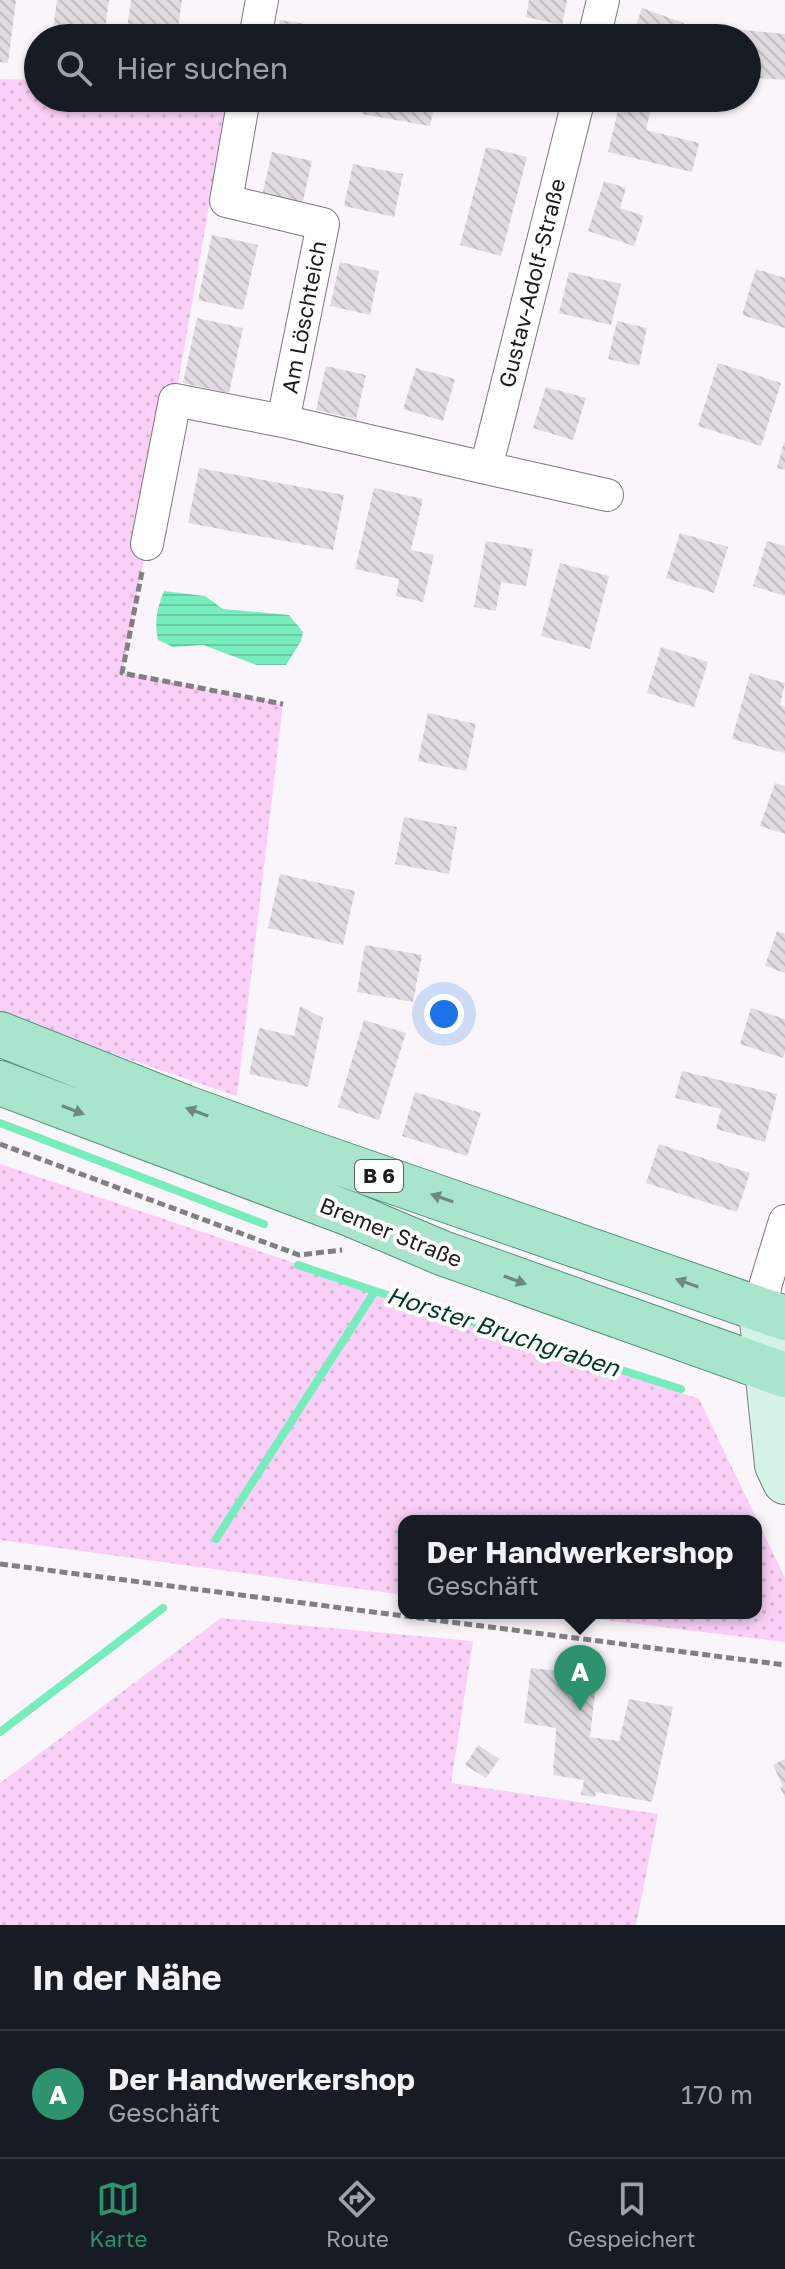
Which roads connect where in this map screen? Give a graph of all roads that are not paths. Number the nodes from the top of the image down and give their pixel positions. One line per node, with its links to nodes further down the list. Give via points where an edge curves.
1 (262, 0): 3 (street)
2 (603, 0): 4 (street)
3 (258, 24)
4 (597, 24)
5 (242, 112): 7 (street, Am Löschteich, via 226,201 323,224)
6 (575, 112): 8 (street, Gustav-Adolf-Straße)
7 (283, 421): 8 (street, Am Löschteich); 10 (street, Am Löschteich, via 175,400)
8 (472, 464): 9 (street)
9 (607, 495)
10 (147, 544)
11 (0, 1034): 14 (main road, Bremer Straße / B 6, one-way to 11, via 302,1150)
12 (0, 1083): 15 (main road, Bremer Straße / B 6, one-way to 15, via 442,1253)
13 (785, 1221): 14 (street, via 766,1283)
14 (773, 1314): 15 (street)
15 (776, 1372): 16 (street, via 777,1465)
16 (785, 1482)

